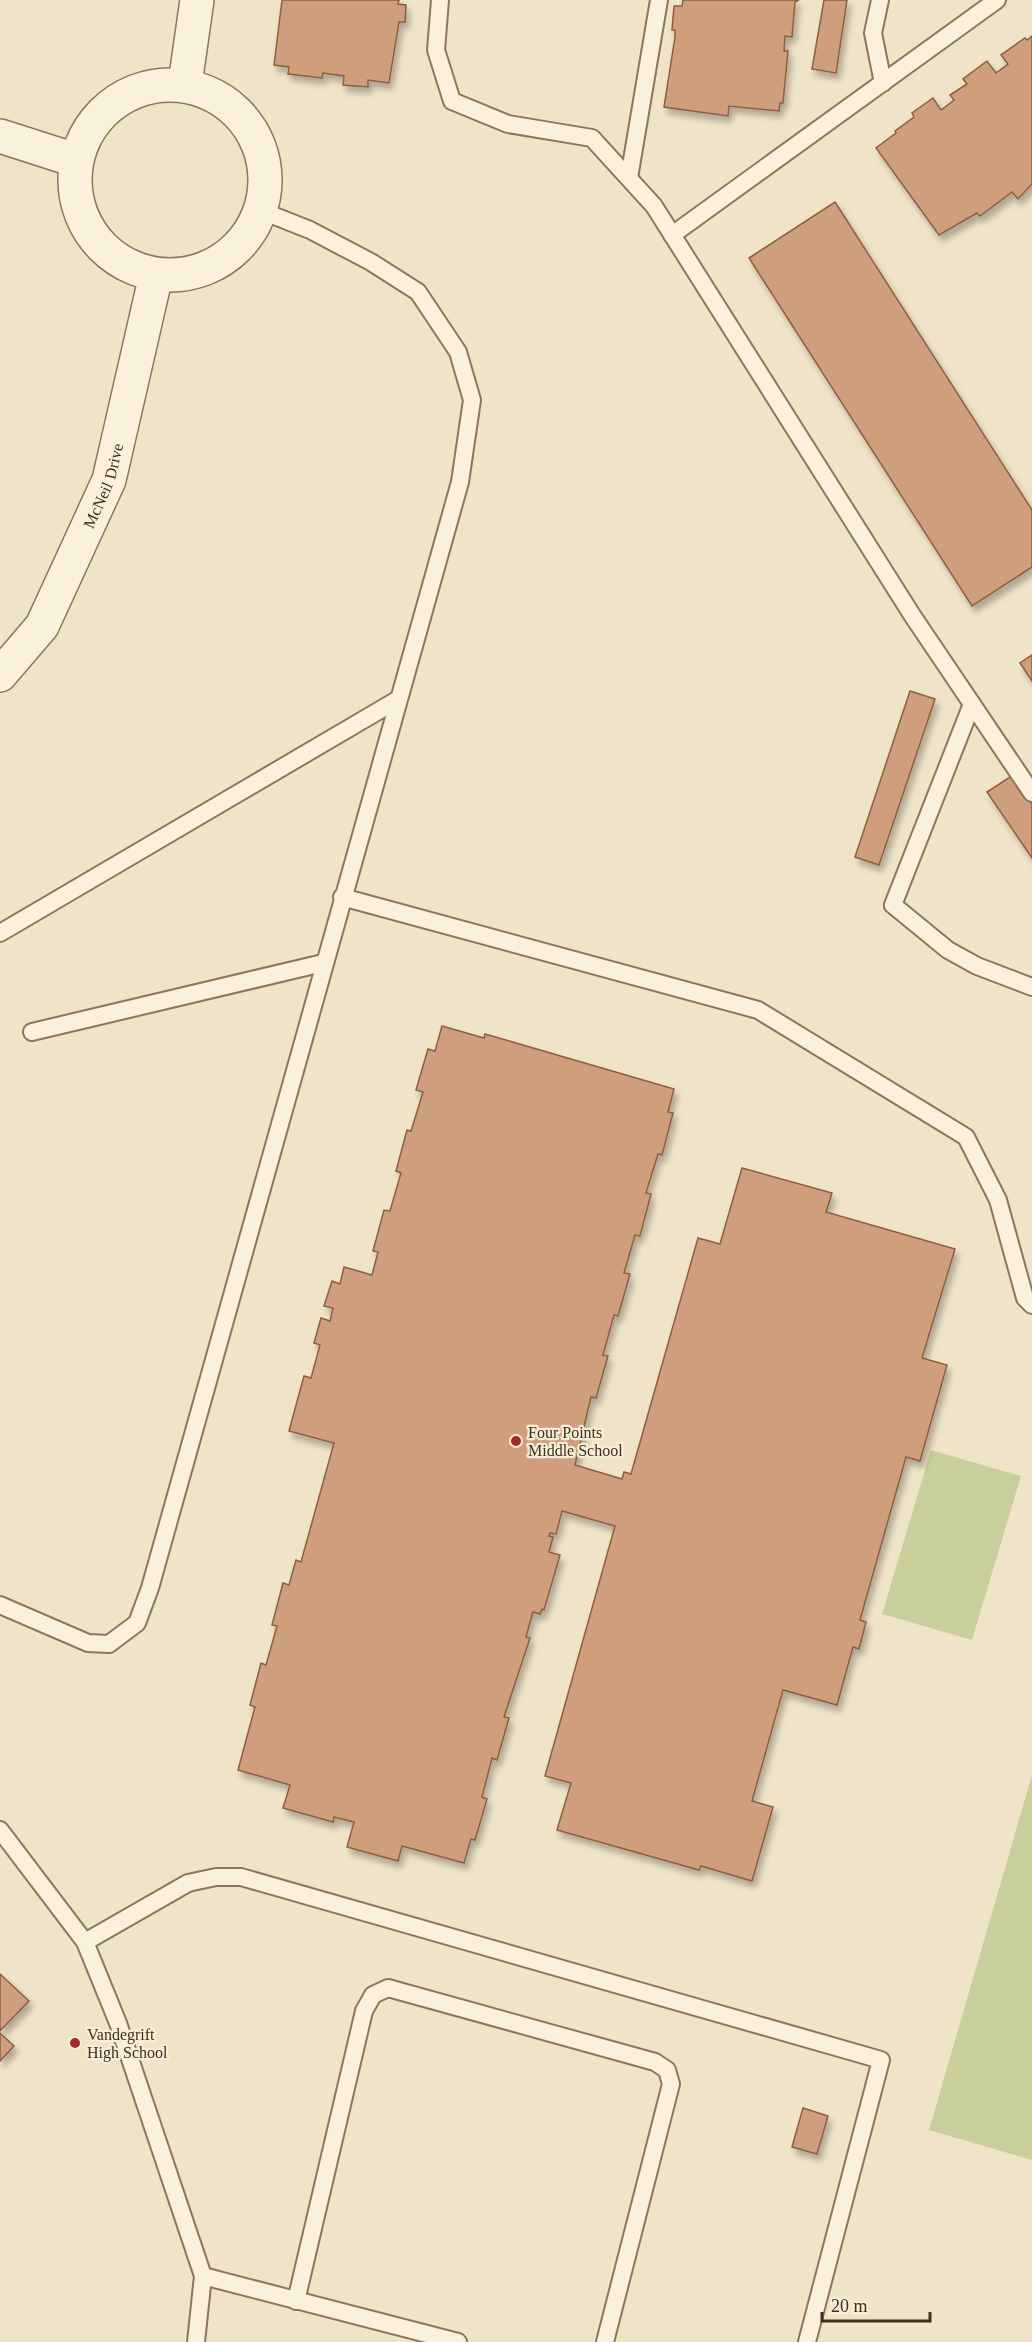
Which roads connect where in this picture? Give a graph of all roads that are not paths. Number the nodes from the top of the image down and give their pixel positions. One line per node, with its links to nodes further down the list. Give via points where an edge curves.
1 (197, 0): 7 (street)
2 (440, 0): 10 (lane, via 436,50 452,101 508,124 592,138)
3 (659, 0): 10 (lane)
4 (880, 0): 6 (lane, via 873,33)
5 (997, 0): 6 (lane)
6 (882, 82): 12 (lane)
7 (184, 84): 9 (street, via 148,86 115,101 90,126); 11 (street, via 216,95 242,115 258,143 266,175)
8 (0, 136): 9 (street)
9 (75, 160): 13 (street, via 74,191 83,221 100,247 126,265)
10 (628, 178): 12 (lane, via 654,206)
11 (262, 212): 13 (street, via 246,238 221,261 190,274); 15 (lane, via 310,230 418,292 458,352 472,400 460,482)
12 (672, 235): 16 (lane)
13 (156, 275): 14 (street, McNeil Drive, via 109,480 42,626)
14 (0, 675)
15 (397, 700): 18 (lane); 19 (lane)
16 (972, 704): 17 (lane); 21 (lane, via 893,905 948,950)
17 (1032, 793)
18 (342, 897): 20 (lane); 23 (lane, via 758,1010 966,1137 998,1200 1025,1298)
19 (0, 933)
20 (323, 963): 22 (lane); 24 (lane, via 138,1623 108,1644 88,1643)
21 (1032, 987)
22 (32, 1032)
23 (1032, 1305)
24 (0, 1605)
25 (0, 1830): 26 (lane)
26 (85, 1942): 27 (lane, via 118,2023); 32 (lane, via 188,1883 241,1877 881,2060)
27 (203, 2276): 28 (lane); 29 (lane)
28 (296, 2301): 30 (lane); 31 (lane, via 364,2011 373,1995 388,1988 655,2062 667,2070 671,2084)
29 (196, 2342)
30 (458, 2342)
31 (605, 2342)
32 (807, 2342)

